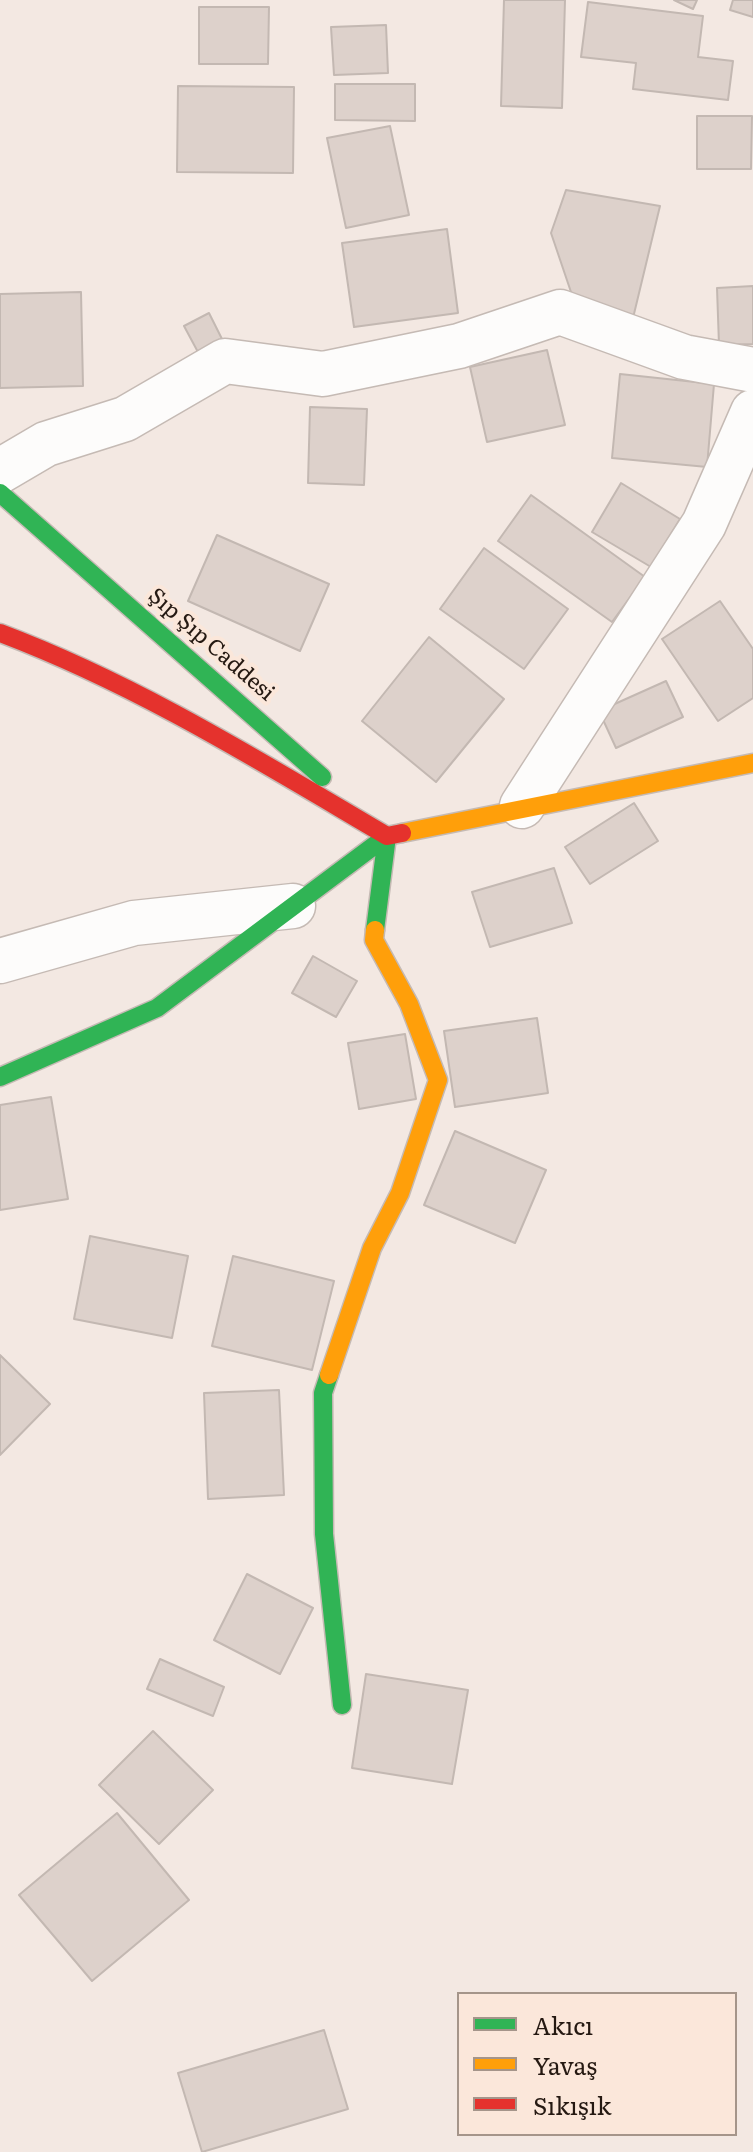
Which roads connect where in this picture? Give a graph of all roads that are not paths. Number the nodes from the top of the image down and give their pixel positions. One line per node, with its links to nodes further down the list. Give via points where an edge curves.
1 (753, 370): 3 (street, via 684,357 560,312 459,346 323,374 225,361 125,419 46,444)
2 (753, 412): 7 (street, via 704,524)
3 (0, 471)
4 (0, 493): 8 (street, Şıp Şıp Caddesi)
5 (0, 633): 8 (street, via 51,650)
6 (753, 763): 7 (street)
7 (522, 806): 8 (street)
8 (387, 836): 9 (street); 12 (street, via 374,940 409,1004 438,1080 400,1193 372,1248 323,1393 324,1534)
9 (293, 906): 10 (street, via 134,923); 11 (street, via 157,1008)
10 (0, 961)
11 (0, 1077)
12 (342, 1705)

